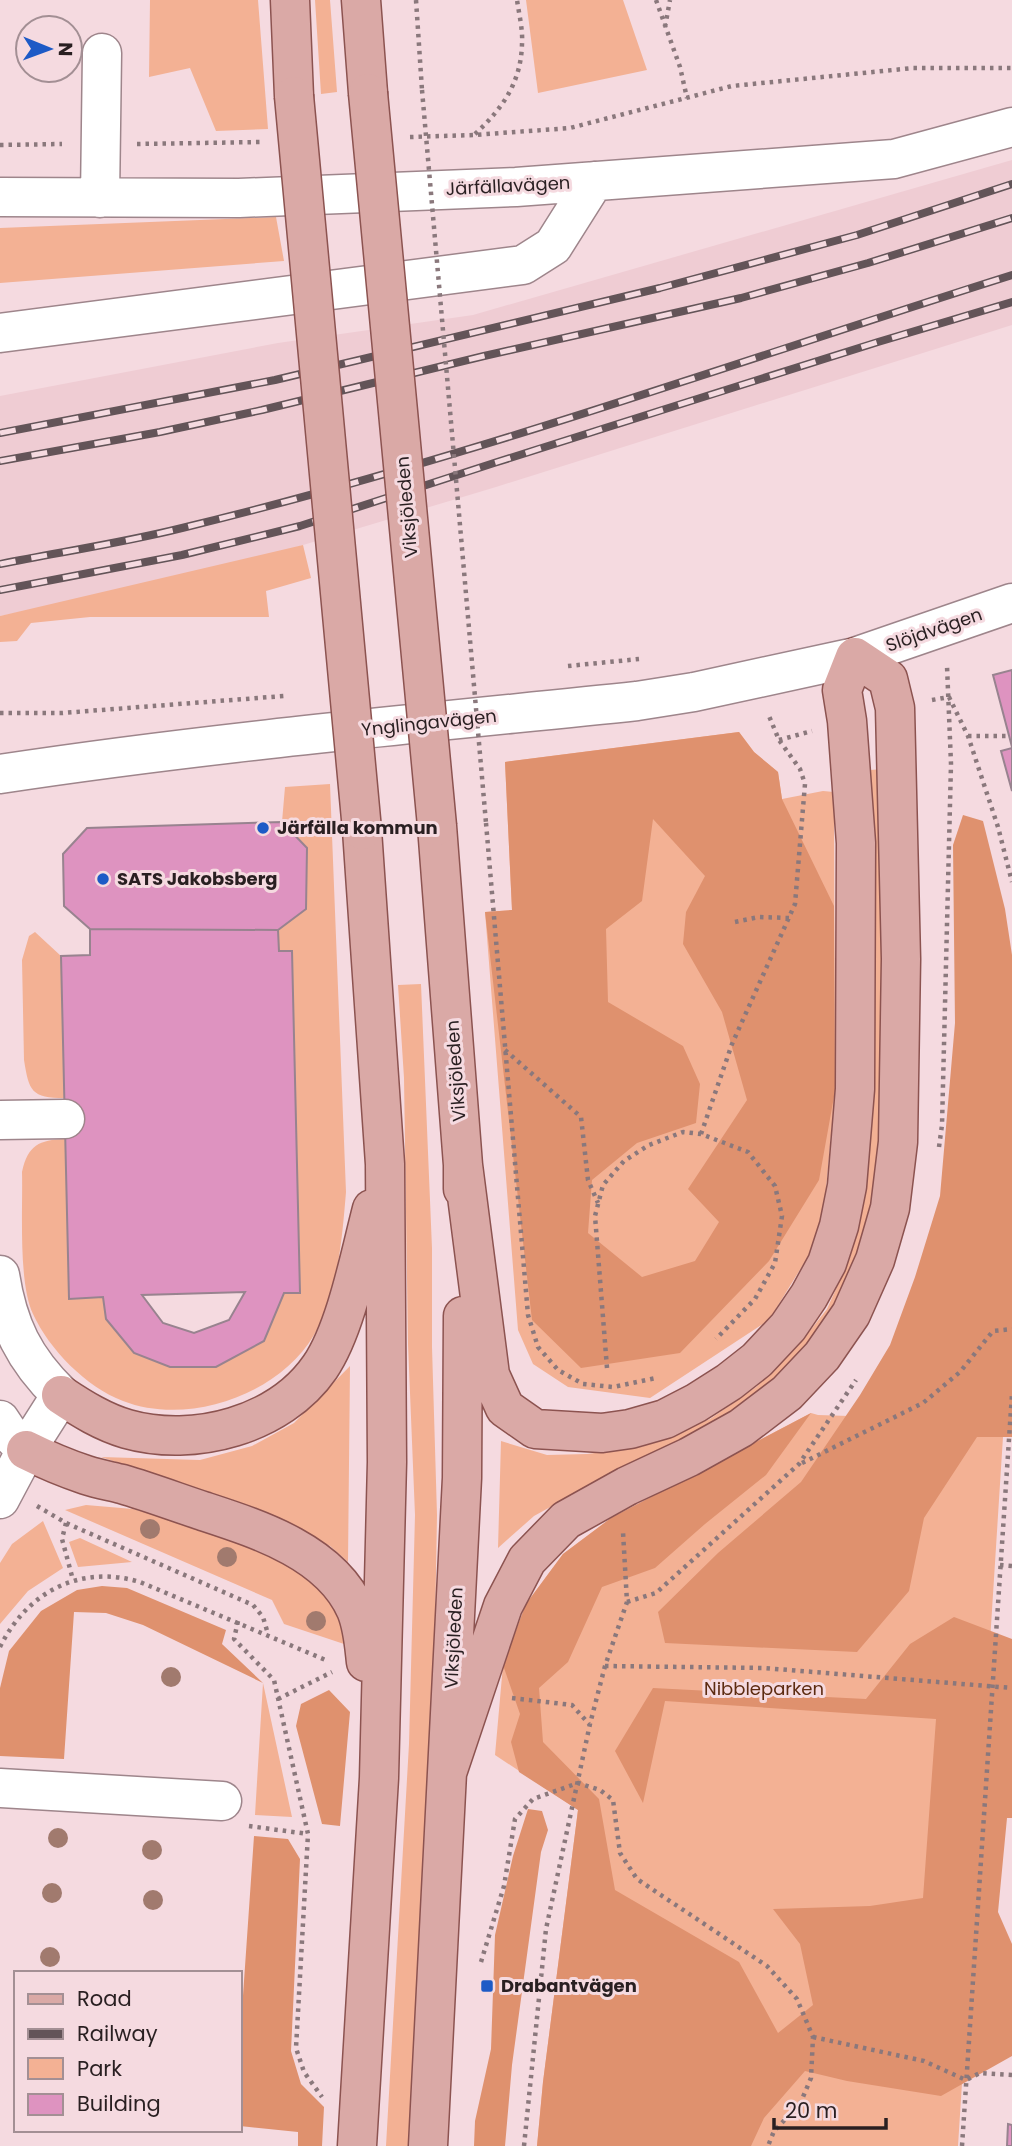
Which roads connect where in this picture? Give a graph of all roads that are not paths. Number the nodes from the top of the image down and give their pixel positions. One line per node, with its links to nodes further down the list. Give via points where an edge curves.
1 (290, 0): 14 (main road, bridge, via 294,96 362,830)
2 (361, 0): 15 (main road, Viksjöleden, bridge, via 437,826)
3 (102, 53): 7 (street)
4 (1012, 127): 5 (street, Järfällavägen, via 894,159)
5 (594, 181): 7 (street, Järfällavägen, via 239,198); 8 (street, via 553,246 523,265)
6 (0, 197): 7 (street, Järfällavägen)
7 (100, 198)
8 (0, 333)
9 (1012, 603): 10 (street, Slöjdvägen)
10 (855, 657): 11 (street, Ynglingavägen, via 637,701 269,739); 15 (main road, via 842,690 856,843 855,1089 847,1186 827,1263 788,1327 729,1382 665,1419 602,1433 535,1429 505,1408 490,1375); 21 (main road, via 888,679 895,708 901,959 898,1142 890,1208 875,1260 851,1314 822,1356 788,1393 741,1428 566,1520 527,1560 503,1606)
11 (0, 774)
12 (65, 1119): 13 (street)
13 (0, 1120)
14 (384, 1164): 17 (main road, via 337,1332 320,1366 281,1405 256,1420 226,1429 159,1434 95,1417); 22 (main road, via 387,1462)
15 (463, 1165): 21 (main road, Viksjöleden, via 462,1478)
16 (0, 1275): 17 (street, via 16,1337 32,1365)
17 (61, 1395): 19 (street)
18 (0, 1420): 19 (street)
19 (26, 1450): 20 (street); 22 (main road, via 87,1475 260,1530 322,1566 341,1586 363,1630)
20 (3, 1493)
21 (448, 1770): 26 (main road, Viksjöleden)
22 (379, 1778): 25 (main road)
23 (0, 1788): 24 (street)
24 (222, 1801)
25 (357, 2146)
26 (428, 2146)

